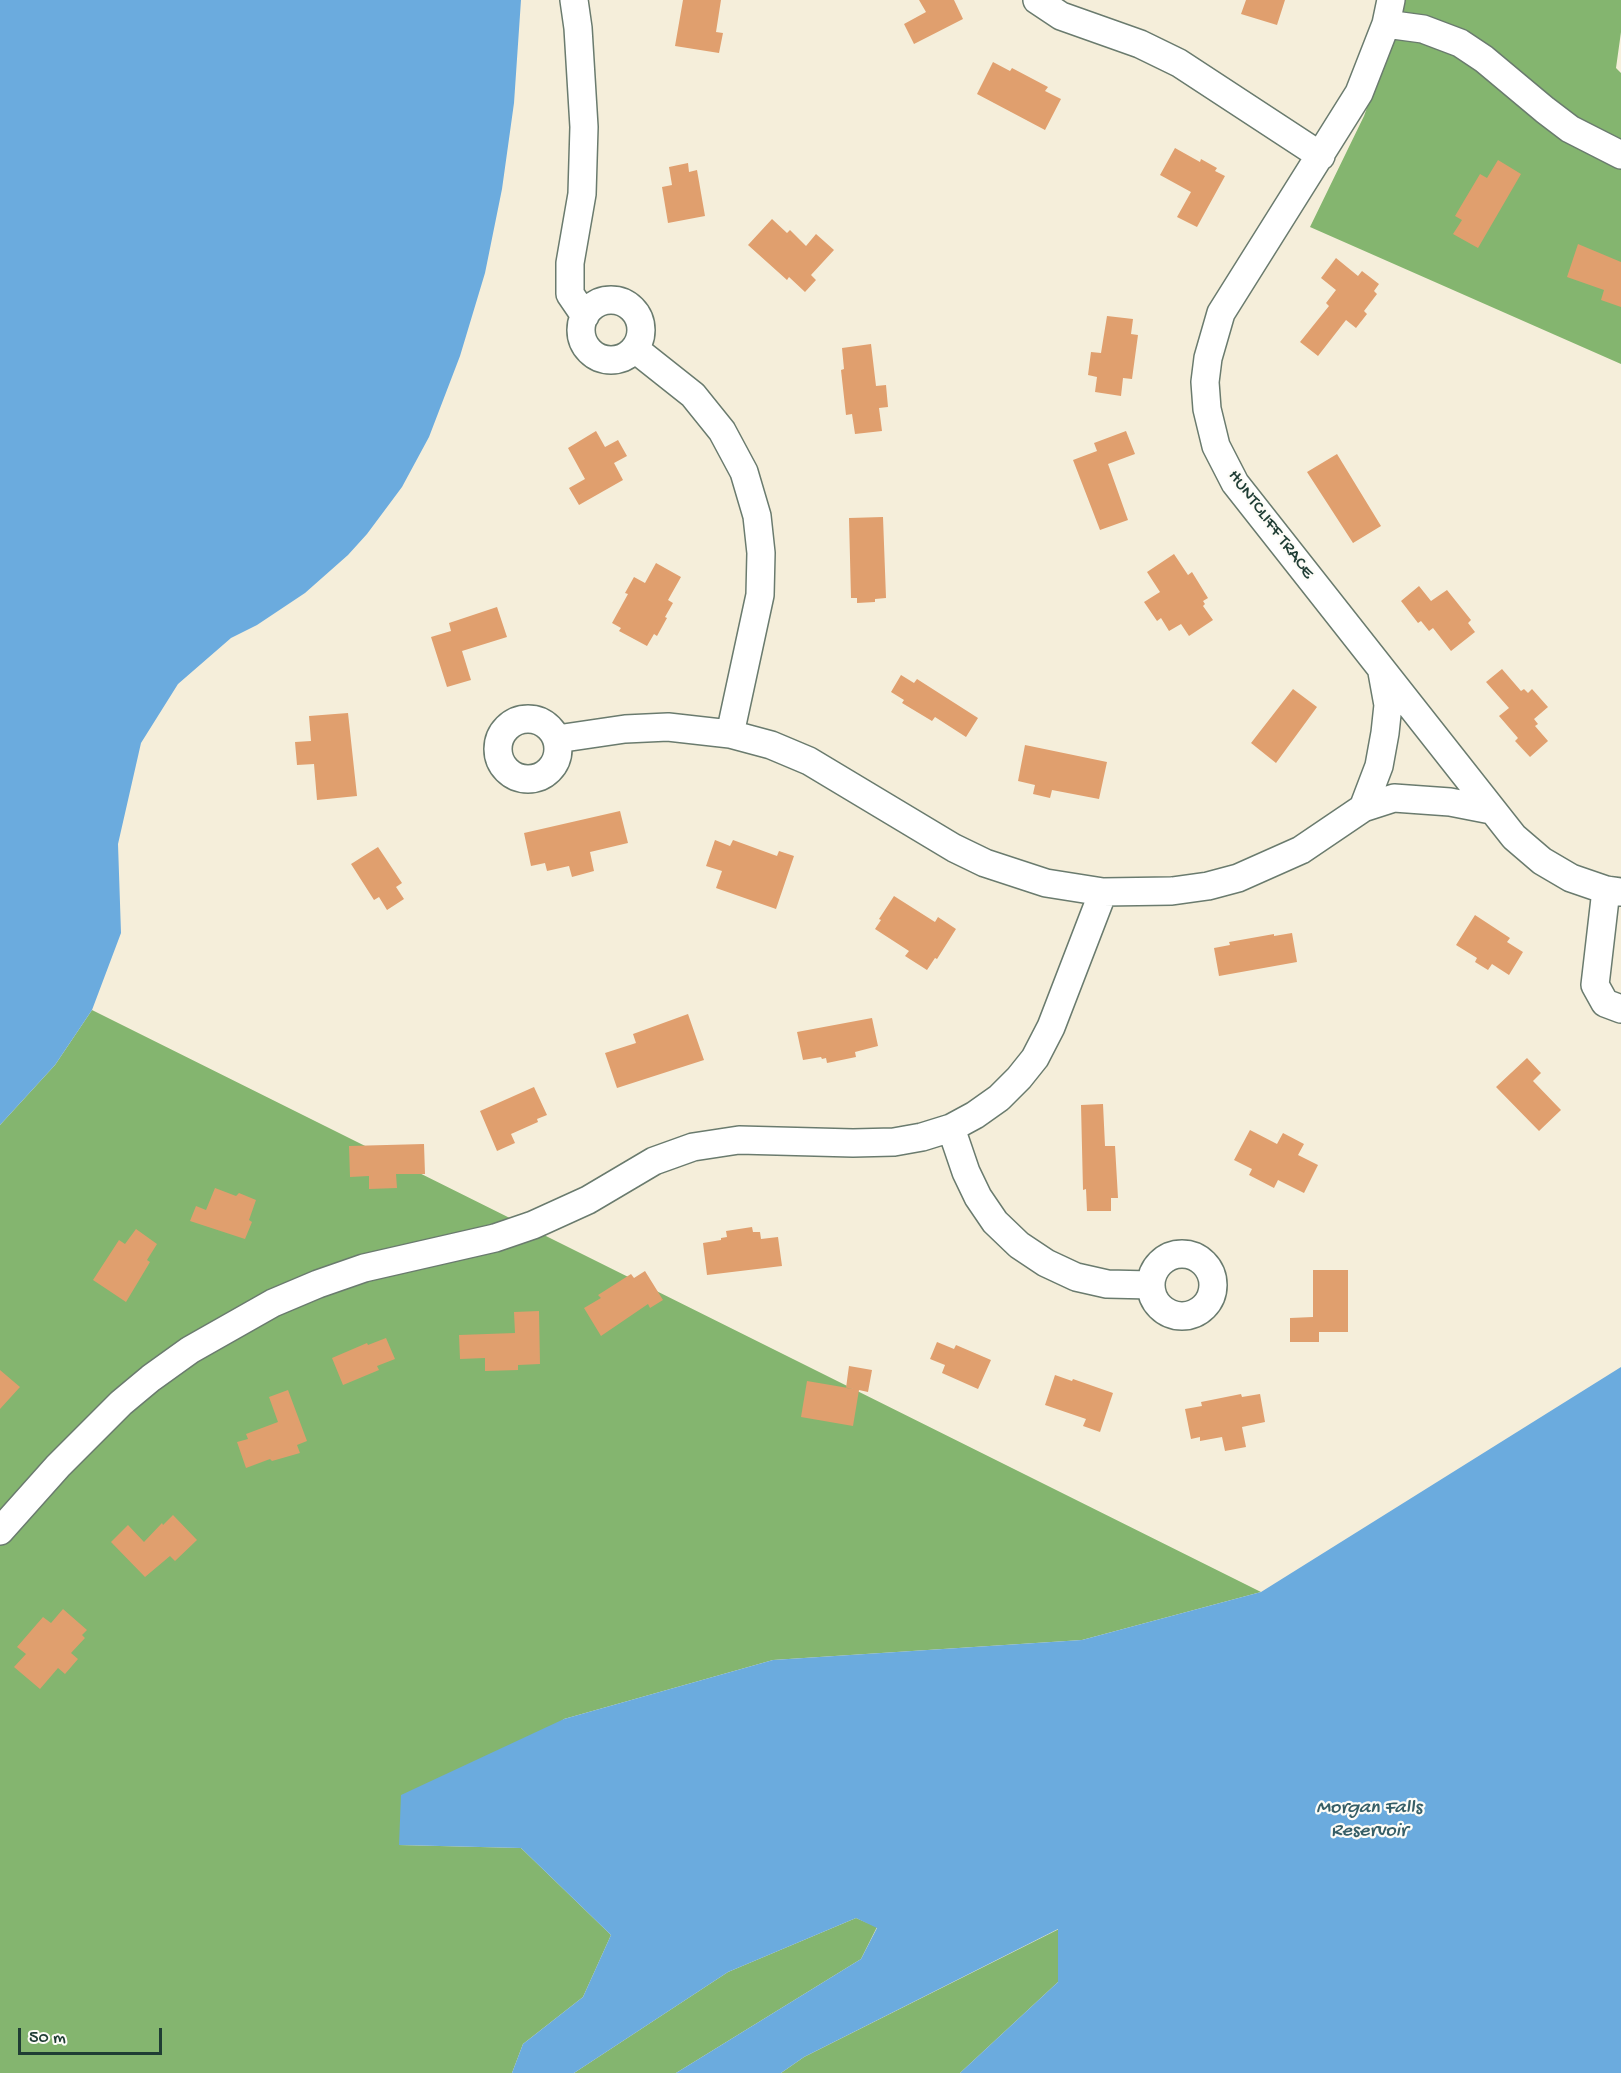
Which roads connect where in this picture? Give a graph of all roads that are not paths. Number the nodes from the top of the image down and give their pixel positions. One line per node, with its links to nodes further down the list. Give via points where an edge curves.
1 (574, 0): 6 (street, via 584,127 582,194 570,263 570,294)
2 (1037, 0): 5 (street, via 1061,16 1140,44 1179,63)
3 (1388, 12): 4 (street, via 1460,43 1570,129); 5 (street, HUNTCLIFF TRACE, via 1359,93)
4 (1621, 155)
5 (1321, 156): 8 (street, HUNTCLIFF TRACE, via 1221,313 1208,358 1207,409 1216,446 1235,483)
6 (585, 316): 7 (street, via 581,328 583,341 598,358 618,360); 7 (street, via 593,306 605,301 629,306 641,326)
7 (635, 349): 9 (street, via 693,395 722,431 744,472 757,516 760,595)
8 (1382, 671): 11 (street, via 1388,705 1385,734 1379,766); 12 (street, HUNTCLIFF TRACE)
9 (730, 734): 10 (street, via 669,727); 14 (street, via 809,761 985,863 1046,883)
10 (557, 739)
11 (1363, 808): 12 (street, via 1394,798 1409,798); 14 (street, via 1301,850 1238,878 1172,891)
12 (1491, 810): 13 (street, HUNTCLIFF TRACE, via 1542,861 1571,878)
13 (1613, 891): 15 (street, via 1594,985 1605,1003)
14 (1103, 892): 16 (street, via 1051,1027 1035,1058 999,1098)
15 (1621, 1009)
16 (951, 1128): 17 (street, via 978,1197 1018,1245 1076,1277 1107,1284); 18 (street, via 894,1142 739,1140 693,1147 654,1161 588,1200 533,1225 495,1238 364,1268 318,1284 190,1350 151,1378 58,1466)
17 (1150, 1285)
18 (0, 1531)

